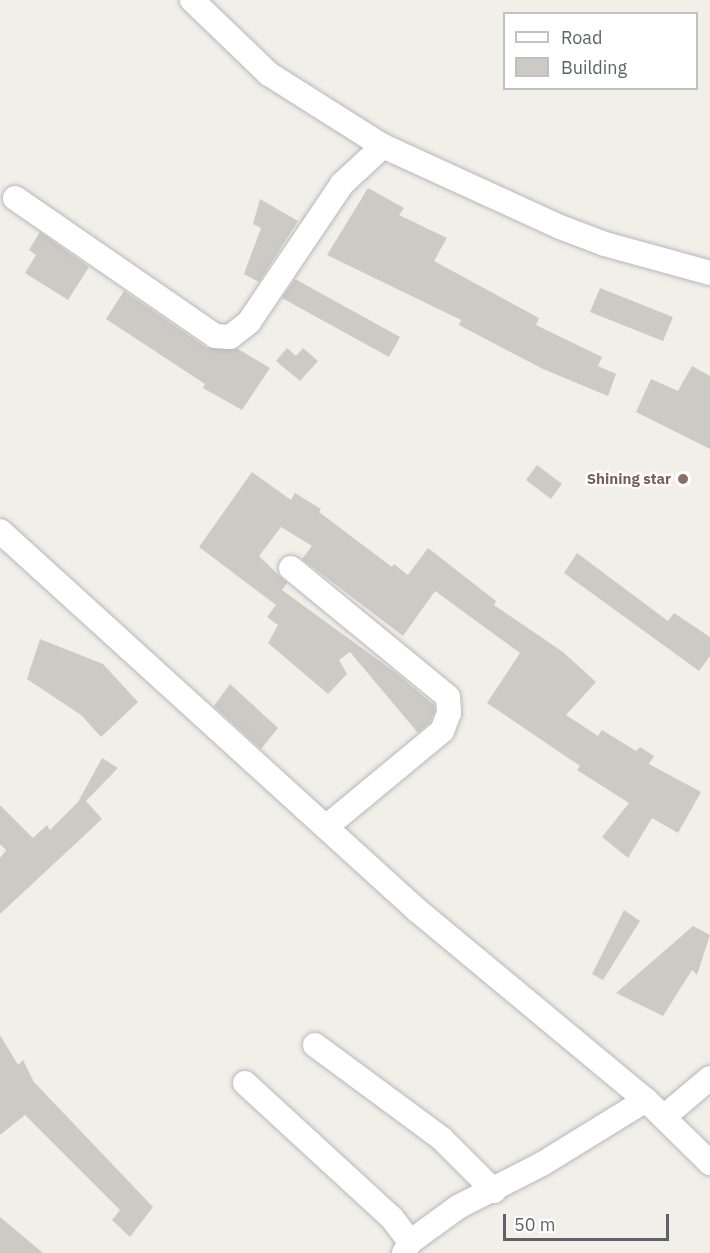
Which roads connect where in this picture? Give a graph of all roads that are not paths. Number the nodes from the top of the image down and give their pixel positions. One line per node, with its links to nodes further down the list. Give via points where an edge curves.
1 (192, 0): 2 (street, via 269,74)
2 (383, 146): 3 (street, via 342,184 249,322 230,337 215,336); 4 (street, via 560,227 605,244)
3 (15, 198)
4 (710, 273)
5 (0, 531): 7 (street)
6 (291, 568): 7 (street, via 448,697 449,713 442,731)
7 (327, 826): 11 (street, via 418,911)
8 (315, 1045): 14 (street, via 441,1138)
9 (710, 1078): 12 (street)
10 (245, 1083): 15 (street, via 392,1218)
11 (646, 1100): 12 (street); 14 (street)
12 (665, 1116): 13 (street)
13 (710, 1164)
14 (494, 1191): 15 (street, via 458,1207)
15 (407, 1248)

